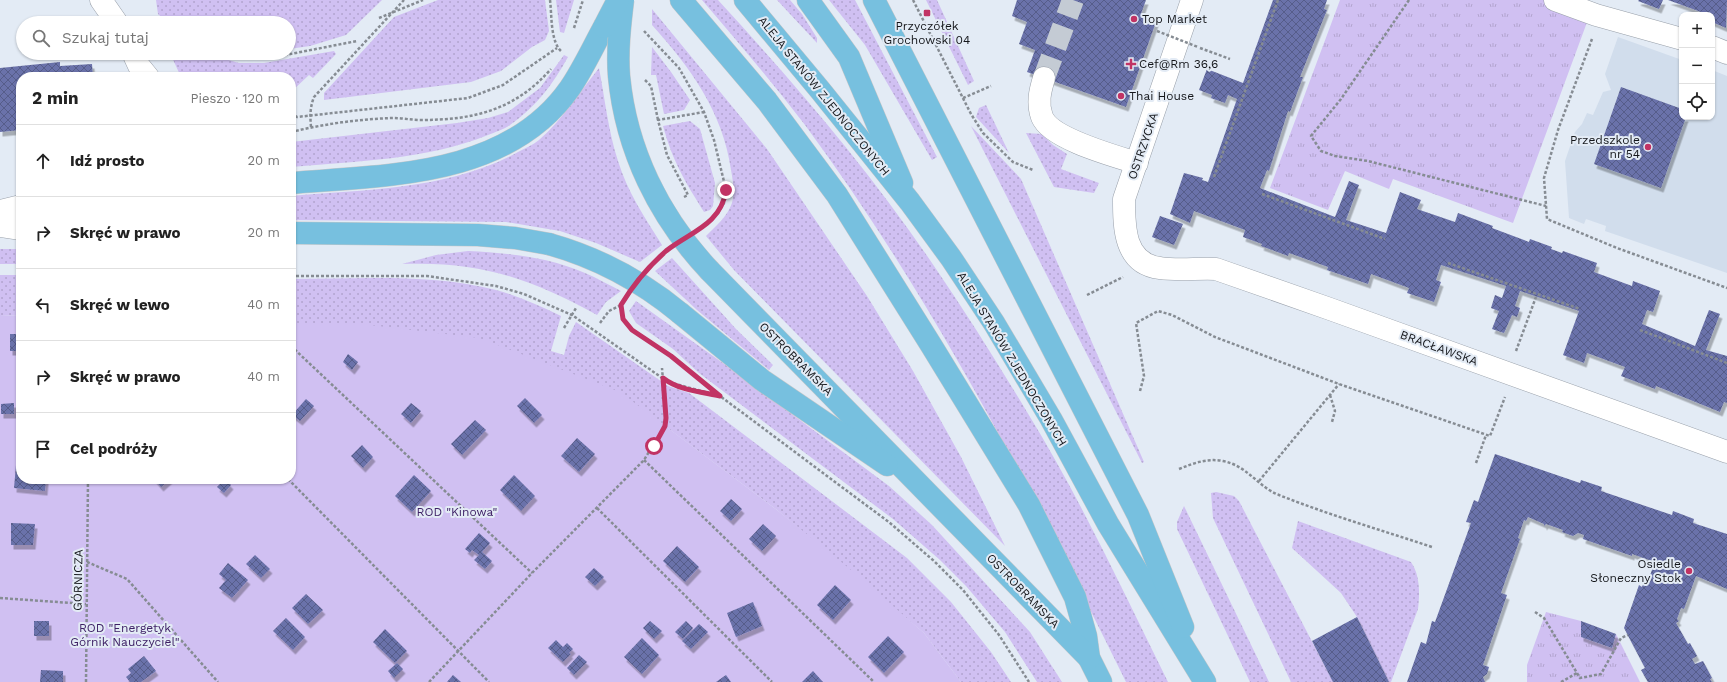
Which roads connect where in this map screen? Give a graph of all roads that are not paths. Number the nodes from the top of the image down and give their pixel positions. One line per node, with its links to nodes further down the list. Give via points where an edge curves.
1 (101, 0): 10 (street)
2 (618, 0): 16 (main road, bridge, via 570,88 550,111 525,133 475,157 427,170)
3 (623, 0): 25 (main road, OSTROBRAMSKA, bridge, via 619,75 626,116 633,143 670,222 692,253)
4 (681, 0): 26 (main road, via 767,101 837,195 935,352 1029,505 1075,597)
5 (745, 0): 17 (main road, ALEJA STANÓW ZJEDNOCZONYCH)
6 (808, 0): 17 (main road, via 850,57)
7 (874, 0): 28 (main road, via 1138,515)
8 (1192, 0): 15 (street, OSTRZYCKA)
9 (1555, 0): 11 (street)
10 (112, 16)
11 (1679, 38)
12 (1715, 49): 13 (street)
13 (1727, 53)
14 (1044, 78): 15 (street, via 1039,103 1042,118 1052,130 1077,143)
15 (1137, 163): 23 (street, OSTRZYCKA, via 1124,199 1124,228 1137,259)
16 (296, 183)
17 (910, 202): 28 (main road, ALEJA STANÓW ZJEDNOCZONYCH, via 994,323 1051,419 1108,524)
18 (16, 207): 19 (street)
19 (0, 211)
20 (0, 226): 21 (street)
21 (16, 229)
22 (296, 233): 25 (main road, bridge, via 478,235 515,238 549,244 606,264 650,289 762,380)
23 (1147, 265): 24 (street, BRACŁAWSKA, via 1159,268 1216,269)
24 (1727, 452)
25 (924, 488): 26 (main road, OSTROBRAMSKA)
26 (1089, 658): 27 (main road)
27 (1101, 682)
28 (1205, 682)

